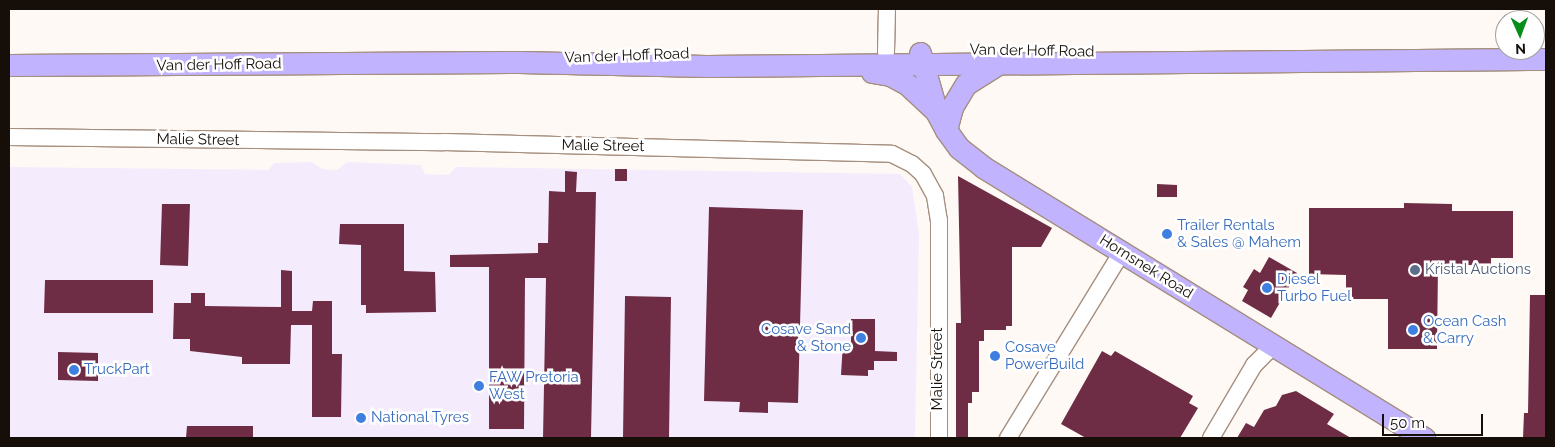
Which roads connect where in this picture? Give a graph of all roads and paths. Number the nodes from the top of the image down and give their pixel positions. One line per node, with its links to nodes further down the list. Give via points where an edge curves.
1 (887, 9): 3 (street)
2 (1546, 51): 4 (main road, Van der Hoff Road)
3 (886, 52): 4 (main road, Van der Hoff Road); 6 (main road, Van der Hoff Road, via 615,54)
4 (921, 58): 7 (main road, Van der Hoff Road); 8 (main road, Van der Hoff Road); 10 (main road, Hornsnek Road)
5 (1546, 59): 7 (main road, Van der Hoff Road)
6 (518, 62): 8 (main road, Van der Hoff Road, via 706,66); 9 (main road, Van der Hoff Road)
7 (999, 63): 10 (main road, via 966,84)
8 (817, 64): 10 (main road, via 890,75 907,84)
9 (9, 65)
10 (942, 122): 12 (main road, Hornsnek Road, via 959,148 983,166)
11 (9, 137): 14 (street, Malie Street, via 444,142 892,154 923,174 935,196 938,220)
12 (1122, 252): 13 (main road, Hornsnek Road); 15 (street)
13 (1273, 346): 16 (street, via 1254,365); 17 (main road, Hornsnek Road)
14 (939, 438)
15 (1008, 438)
16 (1211, 438)
17 (1424, 438)

